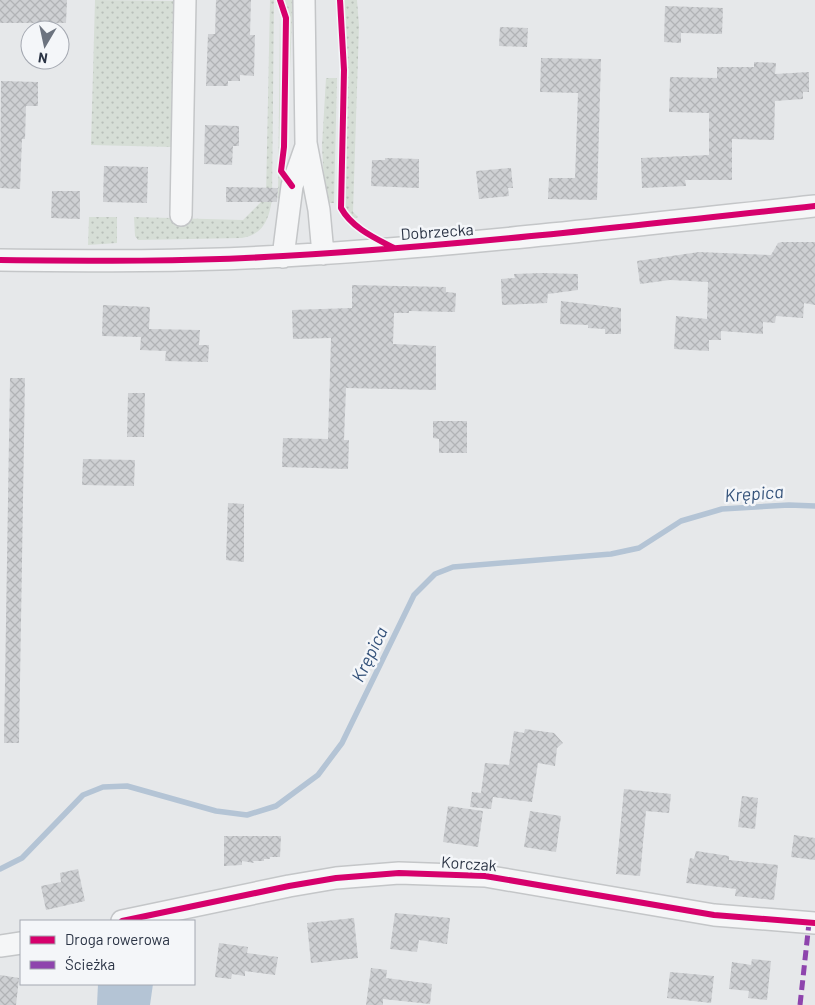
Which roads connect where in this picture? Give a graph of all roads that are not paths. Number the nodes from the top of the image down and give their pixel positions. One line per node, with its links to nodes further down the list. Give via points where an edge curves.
1 (185, 0): 5 (street)
2 (304, 0): 3 (street)
3 (306, 143): 6 (street, via 319,210); 7 (street, via 292,186)
4 (815, 206): 6 (street, Dobrzecka, via 471,243)
5 (181, 215)
6 (323, 254): 7 (street, Dobrzecka)
7 (283, 256): 8 (street, Dobrzecka)
8 (0, 260)
9 (127, 920): 10 (street, Korczak, via 336,878 399,873 485,876 714,915)
10 (815, 923)
11 (20, 943): 12 (street)
12 (0, 946)

